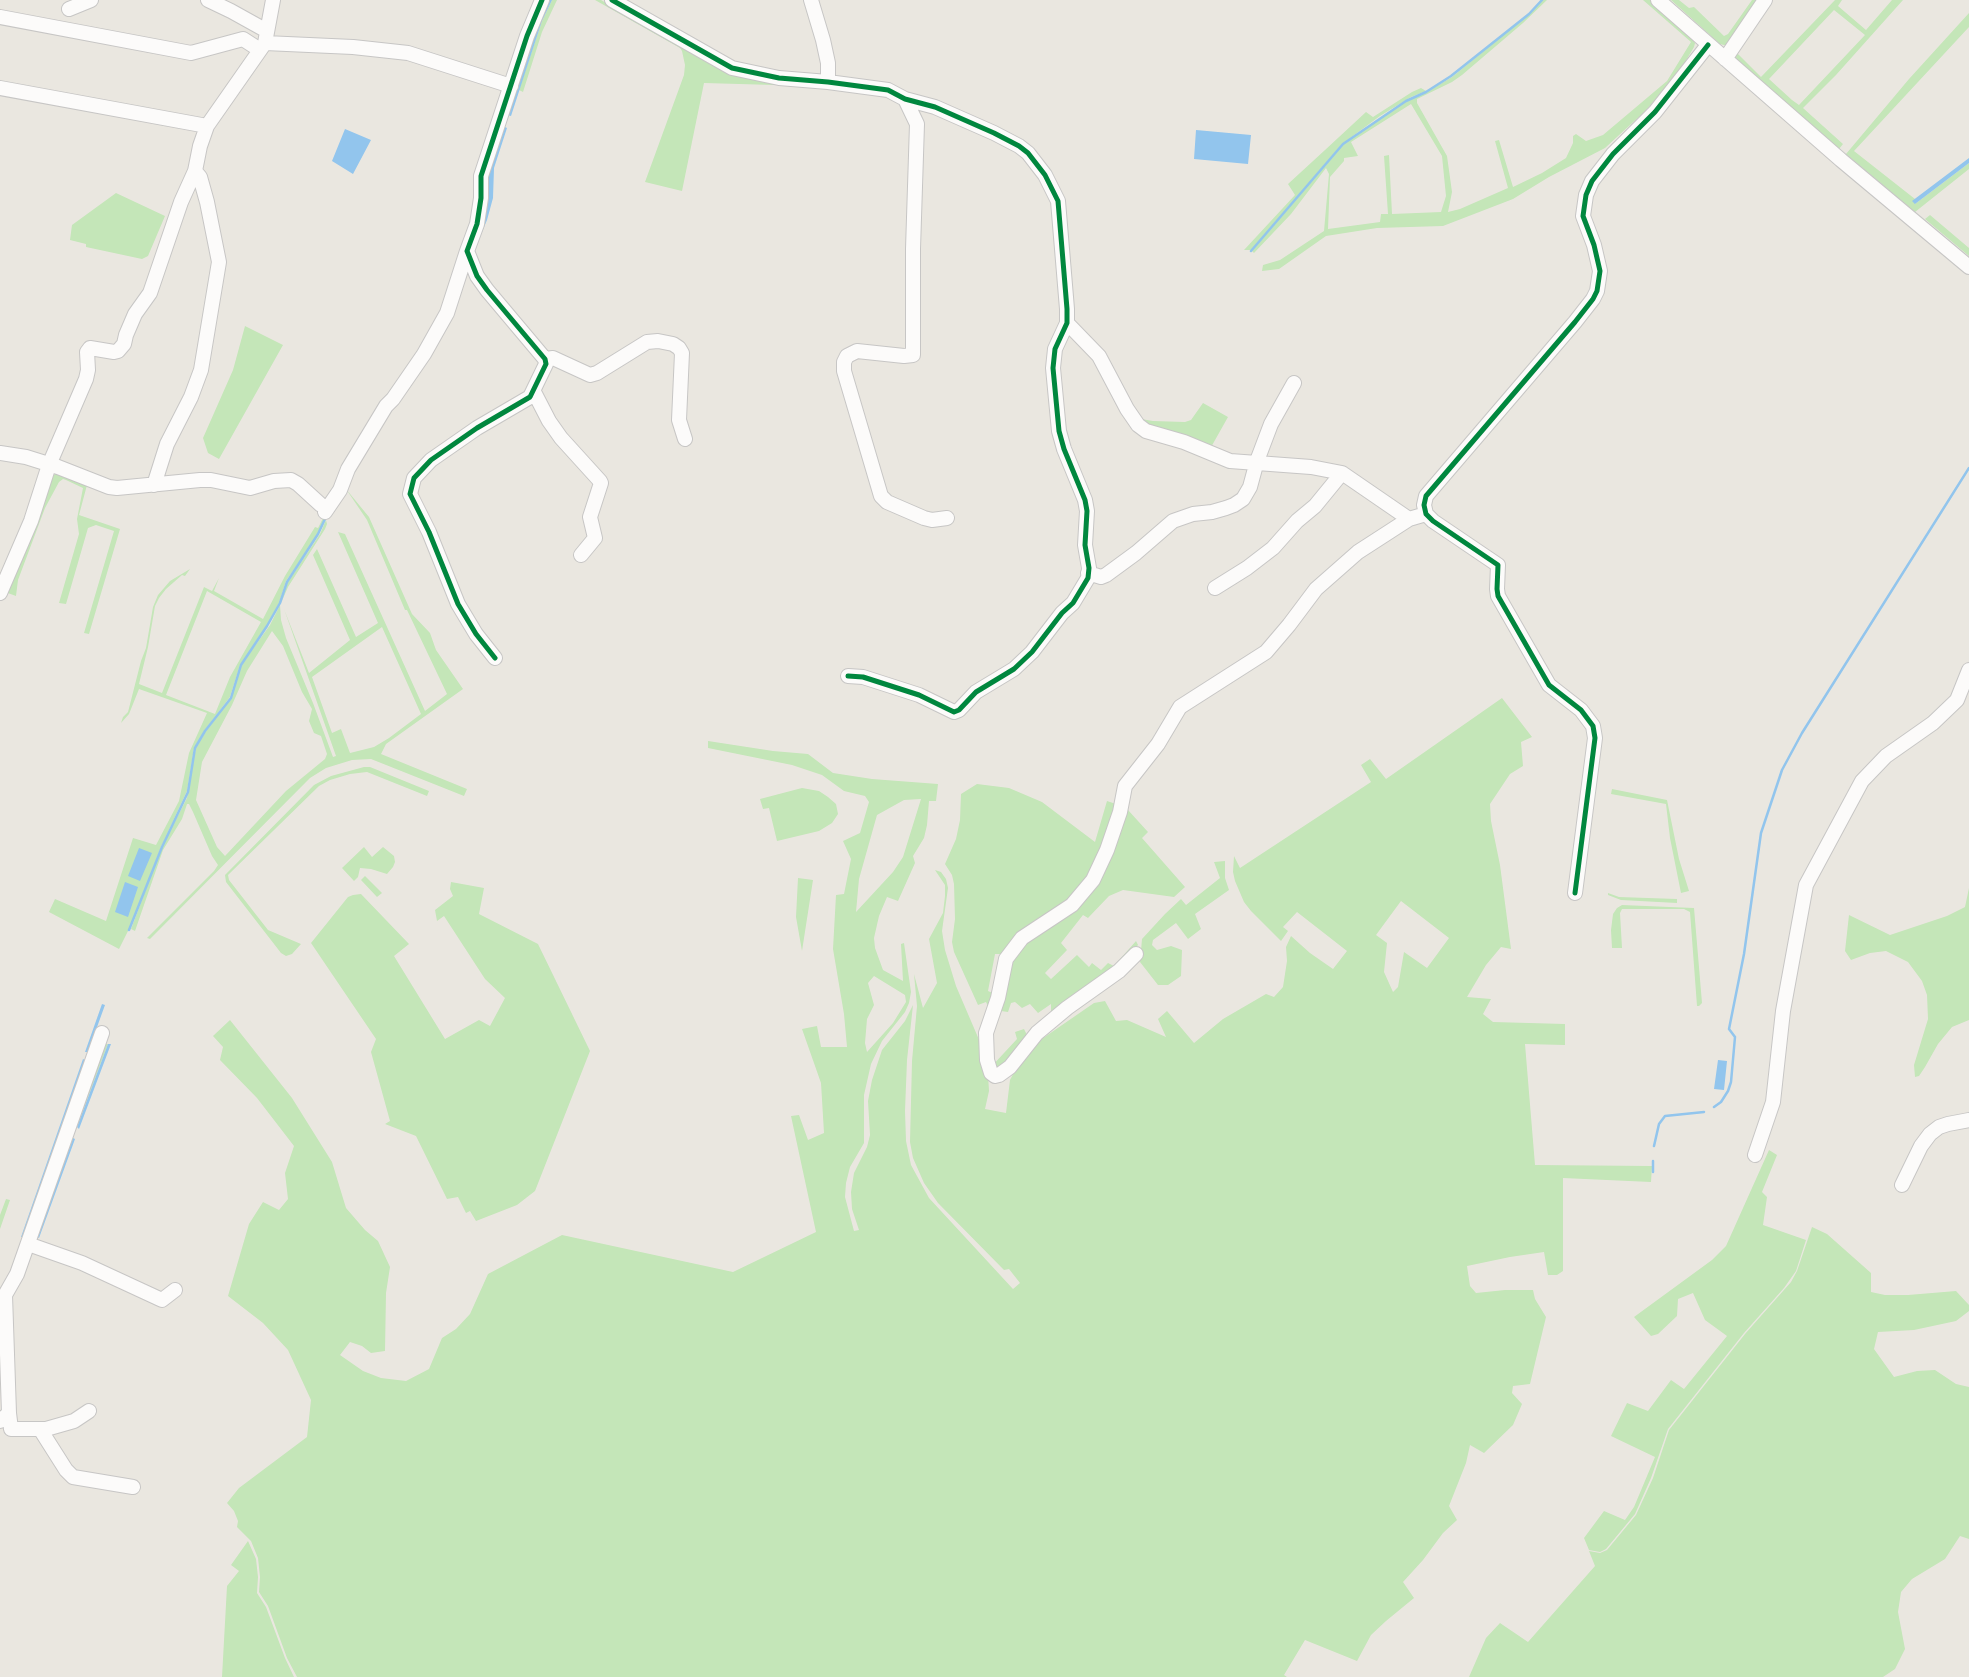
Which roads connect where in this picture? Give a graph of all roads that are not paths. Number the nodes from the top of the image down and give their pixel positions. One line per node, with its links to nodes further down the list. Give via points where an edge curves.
1 (91, 0): 9 (street)
2 (208, 0): 11 (street, via 231,10)
3 (273, 0): 11 (street)
4 (542, 0): 15 (street)
5 (612, 0): 14 (street, via 732,68 779,78)
6 (810, 0): 14 (street, via 823,40)
7 (1658, 0): 12 (street)
8 (1764, 0): 13 (street)
9 (69, 9)
10 (0, 17): 11 (street, via 191,53 243,39)
11 (264, 41): 15 (street, via 408,53); 18 (street)
12 (1708, 45): 13 (street); 32 (street, via 1655,112 1613,154 1592,181 1583,216 1600,271 1593,299 1426,496)
13 (1724, 59): 21 (street)
14 (828, 82): 17 (street, via 888,90)
15 (511, 86): 20 (street, via 482,176 477,224)
16 (0, 88): 18 (street)
17 (905, 99): 22 (street, via 935,107 994,133 1019,146 1037,163 1058,201 1060,211); 33 (street, via 917,124 912,249 913,355 857,351 847,356 844,371 880,496 886,502 924,518)
18 (207, 126): 19 (street)
19 (195, 171): 29 (street, via 150,293 135,314 124,344 114,352 90,348 87,352 86,379); 31 (street, via 207,202 219,267 201,370)
20 (466, 251): 23 (street, via 487,290); 31 (street, via 447,313 424,354 375,423 348,469 340,490 323,509 291,480 250,488 211,480)
21 (1969, 267)
22 (1067, 323): 28 (street, via 1099,356 1134,420 1146,431 1230,461); 36 (street, via 1054,349 1056,395 1064,449 1087,510 1085,545)
23 (546, 358): 25 (street); 26 (street, via 553,358 590,375 647,342 673,344 682,353 679,420)
24 (1294, 383): 28 (street, via 1271,424)
25 (534, 392): 35 (street, via 561,438 601,483 590,517 596,538); 39 (street, via 431,460 410,486 413,503 458,604)
26 (685, 440)
27 (0, 454): 29 (street, via 26,457)
28 (1256, 461): 30 (street); 36 (street, via 1250,487 1239,502 1173,521 1106,575 1101,577)
29 (49, 465): 31 (street, via 109,487); 38 (street, via 31,521)
30 (1342, 473): 34 (street); 37 (street, via 1315,506 1272,548)
31 (154, 484)
32 (1426, 514): 34 (street); 42 (street, via 1498,565 1498,596 1549,685 1581,710 1592,726 1595,738)
33 (947, 518)
34 (1409, 519): 43 (street, via 1358,552 1316,589 1266,652 1180,707 1158,744 1124,786 1120,812 1093,880 1072,905 1022,938 1006,959 986,1033 991,1073 995,1076 1010,1067 1037,1033 1119,971)
35 (581, 556)
36 (1088, 573): 41 (street, via 1079,594 1041,643 1014,668 976,692 959,710 954,712 919,695 863,677)
37 (1215, 588)
38 (0, 593)
39 (495, 658)
40 (1969, 670): 46 (street, via 1956,700 1933,723 1886,756 1862,781 1806,885 1783,1011 1774,1102)
41 (848, 676)
42 (1575, 893)
43 (1136, 954)
44 (102, 1033): 48 (street)
45 (1969, 1120): 47 (street, via 1939,1127 1930,1134)
46 (1755, 1155)
47 (1902, 1185)
48 (28, 1244): 49 (street, via 82,1263 162,1300); 50 (street, via 17,1274)
49 (174, 1290)
50 (2, 1297): 52 (street)
51 (89, 1412): 53 (street, via 59,1427)
52 (5, 1417): 53 (street, via 11,1428)
53 (40, 1430): 54 (street, via 73,1477)
54 (133, 1488)

